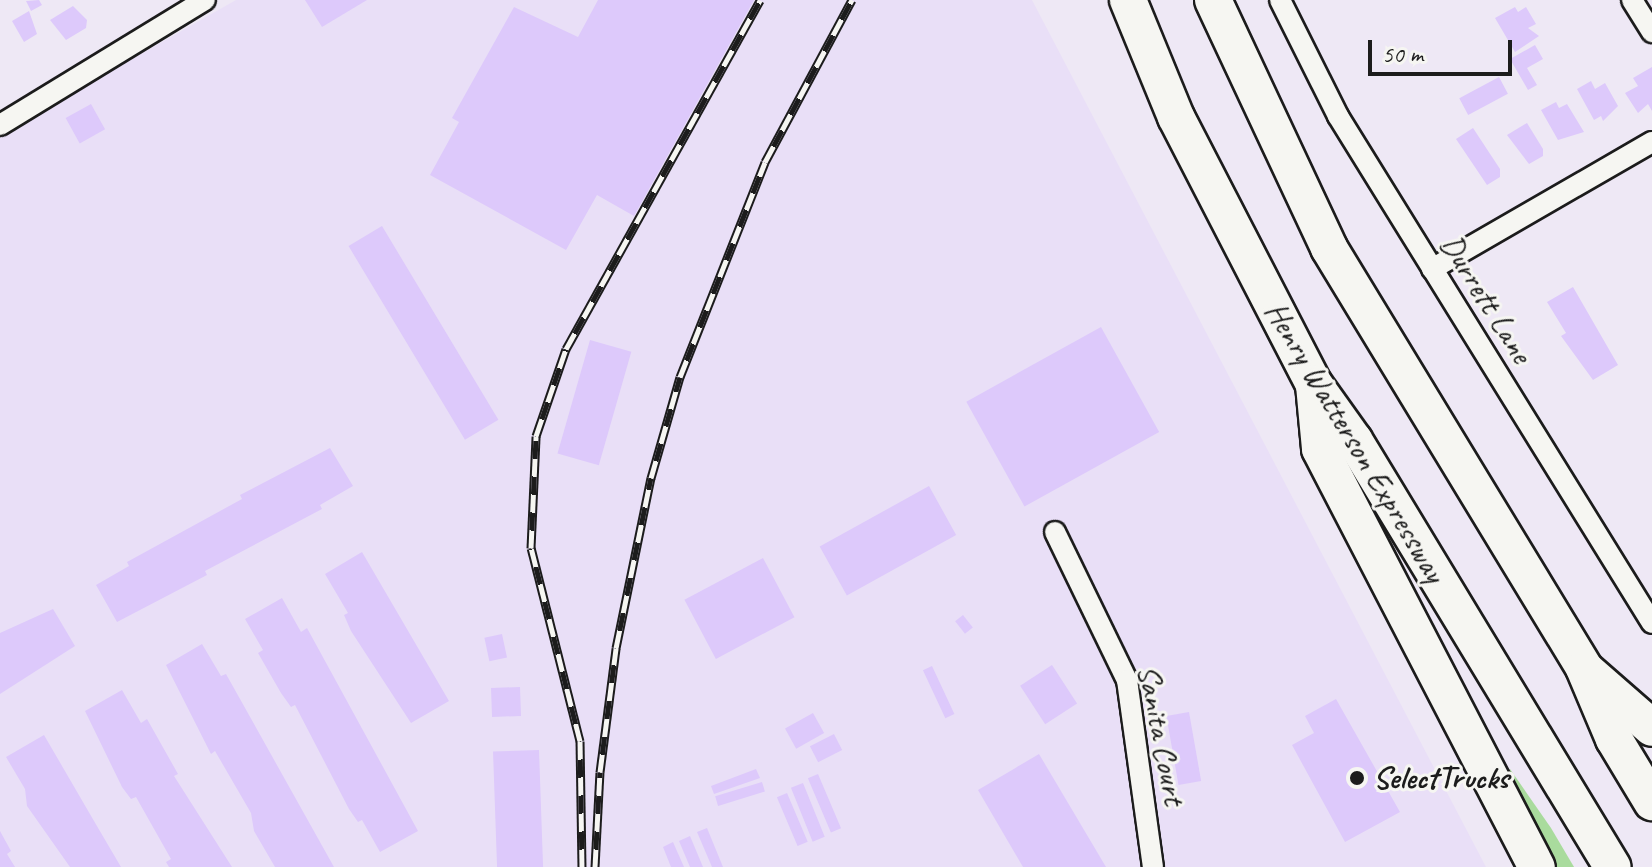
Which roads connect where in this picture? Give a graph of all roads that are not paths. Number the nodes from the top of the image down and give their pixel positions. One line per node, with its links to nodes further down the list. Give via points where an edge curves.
1 (205, 0): 7 (street)
2 (1128, 0): 10 (highway, Henry Watterson Expressway, via 1176,117)
3 (1213, 0): 13 (highway, via 1329,248)
4 (1280, 0): 9 (street, Durrett Lane, via 1338,116)
5 (1632, 0): 6 (street)
6 (1652, 32)
7 (0, 125)
8 (1652, 142): 9 (street)
9 (1432, 269): 12 (street, Durrett Lane)
10 (1314, 384): 17 (highway, via 1320,449); 18 (highway, Henry Watterson Expressway, via 1354,440)
11 (1055, 532): 16 (street, Sanita Court, via 1127,680)
12 (1652, 623)
13 (1584, 668): 14 (highway); 15 (highway, via 1614,739)
14 (1652, 728)
15 (1652, 802)
16 (1153, 867)
17 (1537, 867)
18 (1613, 867)

